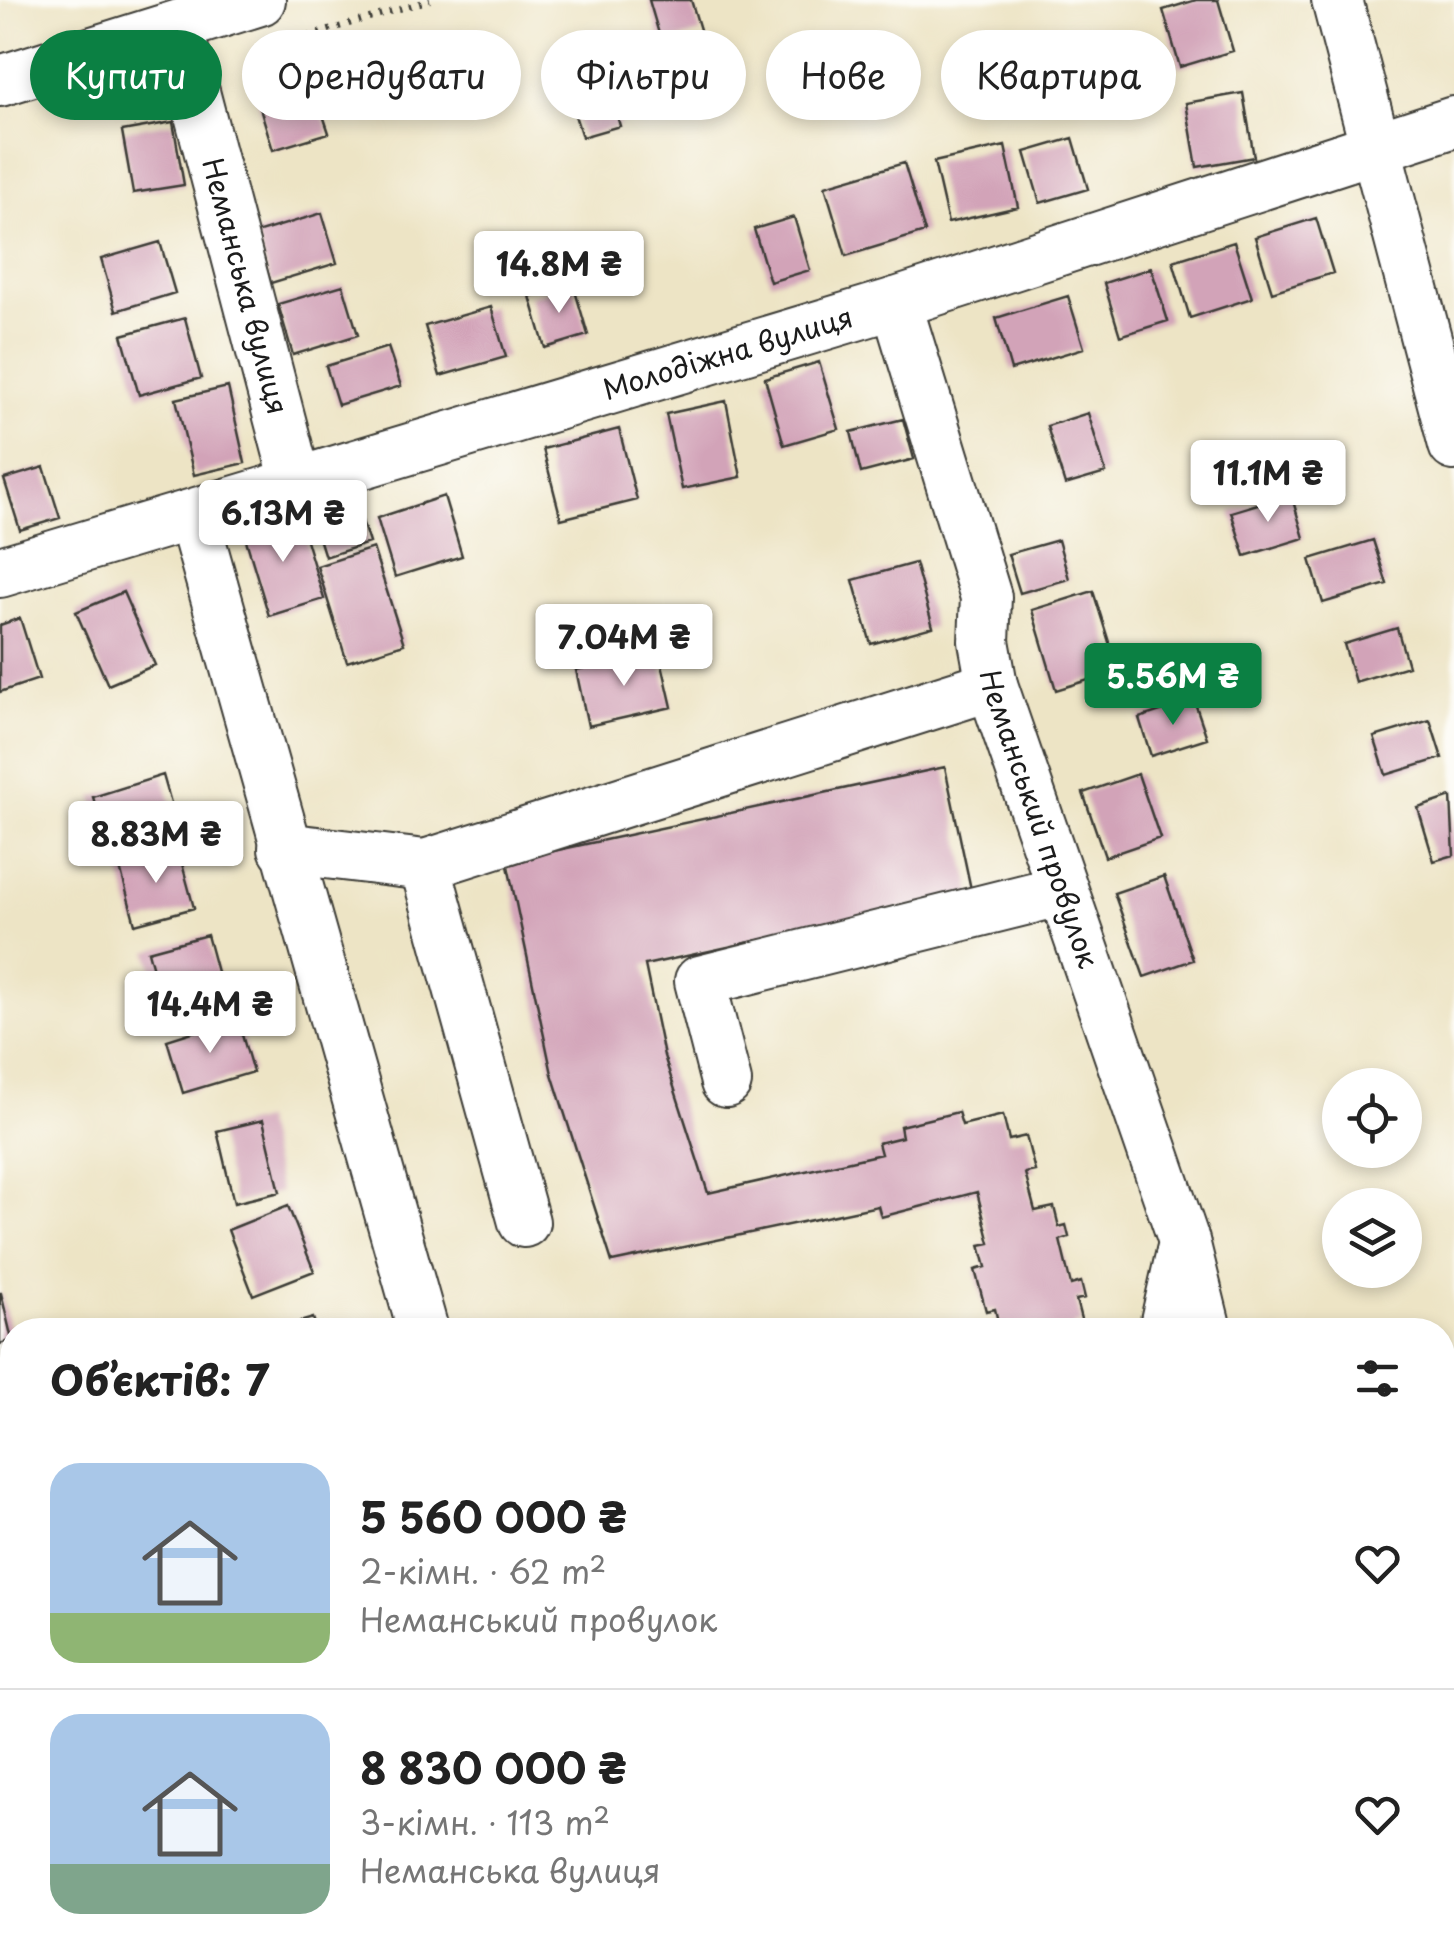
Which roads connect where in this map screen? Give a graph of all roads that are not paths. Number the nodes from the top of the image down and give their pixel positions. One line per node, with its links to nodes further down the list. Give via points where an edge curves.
1 (260, 0): 3 (street)
2 (1337, 0): 6 (street)
3 (177, 26): 4 (street); 9 (street, Неманська вулиця)
4 (0, 81)
5 (1454, 122): 6 (street, Молодіжна вулиця)
6 (1377, 145): 7 (street, Молодіжна вулиця); 8 (street)
7 (896, 303): 9 (street, Молодіжна вулиця); 12 (street, Неманський провулок, via 986,597)
8 (1454, 445)
9 (297, 485): 10 (street, Молодіжна вулиця)
10 (193, 516): 11 (street, Молодіжна вулиця); 13 (street)
11 (0, 572)
12 (992, 685): 14 (street); 15 (street, Неманський провулок)
13 (284, 848): 14 (street); 19 (street)
14 (425, 865): 17 (street)
15 (1060, 891): 16 (street, via 700,981); 18 (street, Неманський провулок)
16 (726, 1082)
17 (524, 1222)
18 (1184, 1242): 20 (street); 21 (street, Неманський провулок)
19 (419, 1318)
20 (1167, 1318)
21 (1203, 1318)

